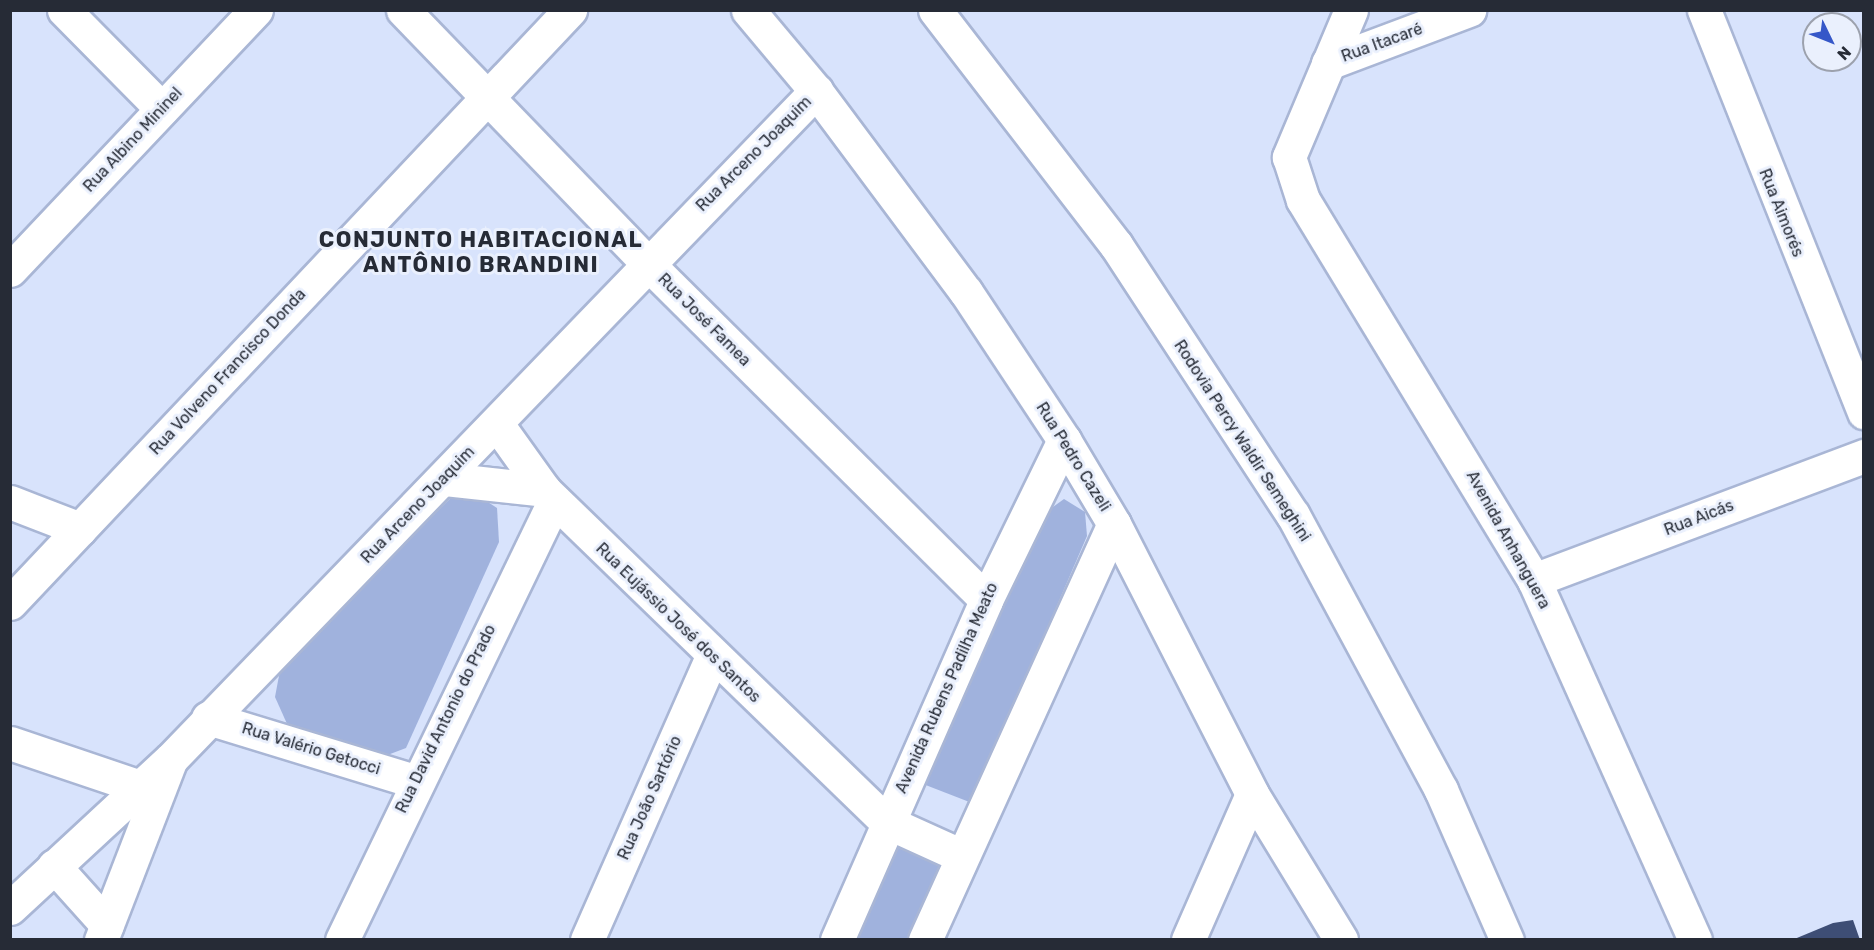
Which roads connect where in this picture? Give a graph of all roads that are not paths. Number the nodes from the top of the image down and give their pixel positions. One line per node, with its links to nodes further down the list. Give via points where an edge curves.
1 (64, 10): 13 (street)
2 (256, 10): 13 (street, Rua Albino Mininel)
3 (403, 10): 12 (street, Rua José Famea)
4 (570, 10): 12 (street, Rua Volveno Francisco Donda)
5 (748, 10): 11 (street, Rua Pedro Cazeli)
6 (935, 10): 46 (street, Rodovia Percy Waldir Semeghini, via 1116,245 1293,515 1441,790)
7 (1351, 10): 10 (street)
8 (1469, 10): 10 (street, Rua Itacaré)
9 (1704, 10): 16 (street, Rua Aimorés)
10 (1328, 63): 25 (street, Avenida Anhanguera, via 1289,157 1303,200)
11 (816, 91): 14 (street, Rua Arceno Joaquim); 18 (street, Rua Pedro Cazeli, via 966,292)
12 (488, 97): 14 (street, Rua José Famea); 24 (street, Rua Volveno Francisco Donda)
13 (162, 109): 15 (street, Rua Albino Mininel)
14 (646, 262): 17 (street, Rua Arceno Joaquim); 26 (street, Rua José Famea)
15 (11, 267)
16 (1863, 412)
17 (497, 424): 20 (street, Rua Arceno Joaquim); 21 (street, Rua Eujássio José dos Santos)
18 (1064, 440): 23 (street, Rua Pedro Cazeli); 26 (street, Avenida Rubens Padilha Meato)
19 (1863, 456): 25 (street, Rua Aicás)
20 (445, 479): 21 (street); 29 (street, Rua Arceno Joaquim)
21 (549, 495): 28 (street, Rua Eujássio José dos Santos); 32 (street, Rua David Antonio do Prado)
22 (10, 502): 24 (street)
23 (1113, 524): 34 (street, Rua Pedro Cazeli); 36 (street)
24 (80, 529): 27 (street, Rua Volveno Francisco Donda)
25 (1534, 580): 47 (street, Avenida Anhanguera)
26 (986, 600): 35 (street, Avenida Rubens Padilha Meato)
27 (10, 603)
28 (712, 656): 35 (street, Rua Eujássio José dos Santos); 41 (street, Rua João Sartório)
29 (208, 718): 31 (street, Rua Arceno Joaquim); 32 (street, Rua Valério Getocci)
30 (10, 743): 33 (street)
31 (171, 759): 33 (street, Rua Arceno Joaquim); 39 (street)
32 (414, 781): 40 (street, Rua David Antonio do Prado)
33 (137, 786): 37 (street, Rua Arceno Joaquim)
34 (1252, 794): 44 (street); 45 (street, Rua Pedro Cazeli)
35 (887, 822): 36 (street, Rua Eujássio José dos Santos); 42 (street, Avenida Rubens Padilha Meato)
36 (962, 856): 43 (street)
37 (54, 866): 38 (street, Rua Arceno Joaquim); 39 (street)
38 (10, 908)
39 (104, 932)
40 (342, 939)
41 (587, 939)
42 (837, 939)
43 (925, 939)
44 (1188, 939)
45 (1341, 939)
46 (1507, 939)
47 (1695, 939)

